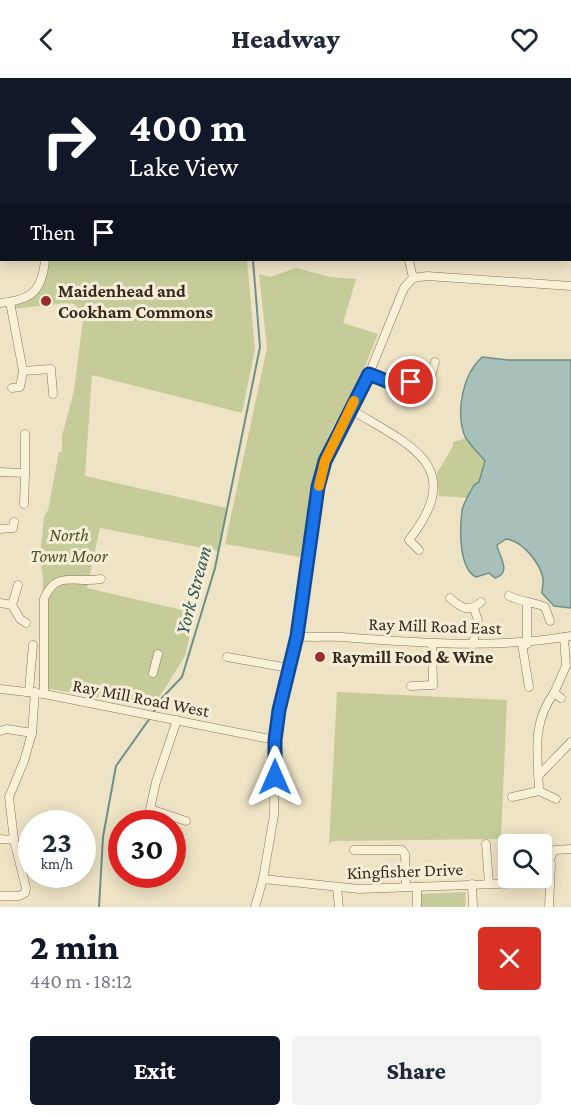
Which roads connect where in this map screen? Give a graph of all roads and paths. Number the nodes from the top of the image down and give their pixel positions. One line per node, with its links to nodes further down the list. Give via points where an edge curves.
1 (45, 261): 5 (street, via 43,278 36,291)
2 (409, 261): 3 (street)
3 (410, 280): 4 (street, via 427,276); 9 (street)
4 (571, 286)
5 (10, 302): 6 (street); 8 (street)
6 (0, 303)
7 (435, 362): 9 (street, via 428,386 389,382)
8 (23, 371): 10 (street, via 20,387); 11 (street, via 51,369)
9 (369, 374): 12 (street)
10 (12, 388)
11 (53, 394)
12 (350, 409): 19 (street, via 418,450 429,467 435,487 429,510); 33 (street, via 325,461 318,487)
13 (25, 434): 15 (street)
14 (0, 472): 15 (street)
15 (25, 473): 16 (street)
16 (24, 504)
17 (14, 522): 18 (street, via 13,528)
18 (0, 529)
19 (409, 540): 20 (street); 21 (street)
20 (400, 547)
21 (419, 550)
22 (100, 579): 47 (street, via 63,580 48,589 44,599)
23 (18, 585): 29 (street)
24 (509, 596): 28 (street)
25 (450, 598): 30 (street, via 459,606)
26 (481, 602): 30 (street)
27 (0, 603): 29 (street)
28 (527, 604): 31 (street, via 545,607); 37 (street)
29 (12, 605): 32 (street)
30 (474, 609): 36 (street, via 478,620)
31 (550, 621)
32 (26, 623)
33 (297, 636): 35 (street, Ray Mill Road East); 41 (street)
34 (568, 637): 37 (street, Ray Mill Road East); 53 (street, via 558,695 542,709 537,730)
35 (432, 644): 36 (street, Ray Mill Road East); 43 (street, via 433,685)
36 (473, 644): 37 (street, Ray Mill Road East)
37 (524, 644): 44 (street)
38 (33, 645): 46 (street)
39 (158, 654): 42 (street)
40 (227, 657): 41 (street)
41 (289, 669): 51 (street)
42 (153, 673)
43 (411, 686)
44 (529, 687)
45 (0, 689): 46 (street, Ray Mill Road West)
46 (32, 692): 47 (street, Ray Mill Road West); 50 (street)
47 (44, 694): 48 (street, Ray Mill Road West)
48 (177, 720): 51 (street, Ray Mill Road West); 57 (street, via 156,782)
49 (0, 731): 50 (street)
50 (32, 733): 59 (street, via 9,797)
51 (275, 740): 64 (street, via 274,815)
52 (571, 742): 53 (street)
53 (538, 776): 54 (street)
54 (539, 791): 55 (street); 56 (street)
55 (512, 798)
56 (556, 800)
57 (152, 810)
58 (0, 839): 59 (street)
59 (14, 840): 72 (street, via 25,893)
60 (486, 844): 65 (street)
61 (571, 849): 63 (street, via 554,849)
62 (354, 850): 68 (street, via 402,850)
63 (552, 856)
64 (263, 879): 70 (street, Kingfisher Drive); 73 (street)
65 (489, 883): 66 (street, Kingfisher Drive); 67 (street, Kingfisher Drive)
66 (498, 883)
67 (472, 884): 69 (street, Kingfisher Drive); 76 (street)
68 (406, 887): 69 (street, Kingfisher Drive); 70 (street, Kingfisher Drive)
69 (417, 887): 75 (street)
70 (337, 888): 74 (street)
71 (549, 888): 77 (street)
72 (0, 896)
73 (255, 907)
74 (339, 907)
75 (417, 907)
76 (473, 907)
77 (549, 907)

